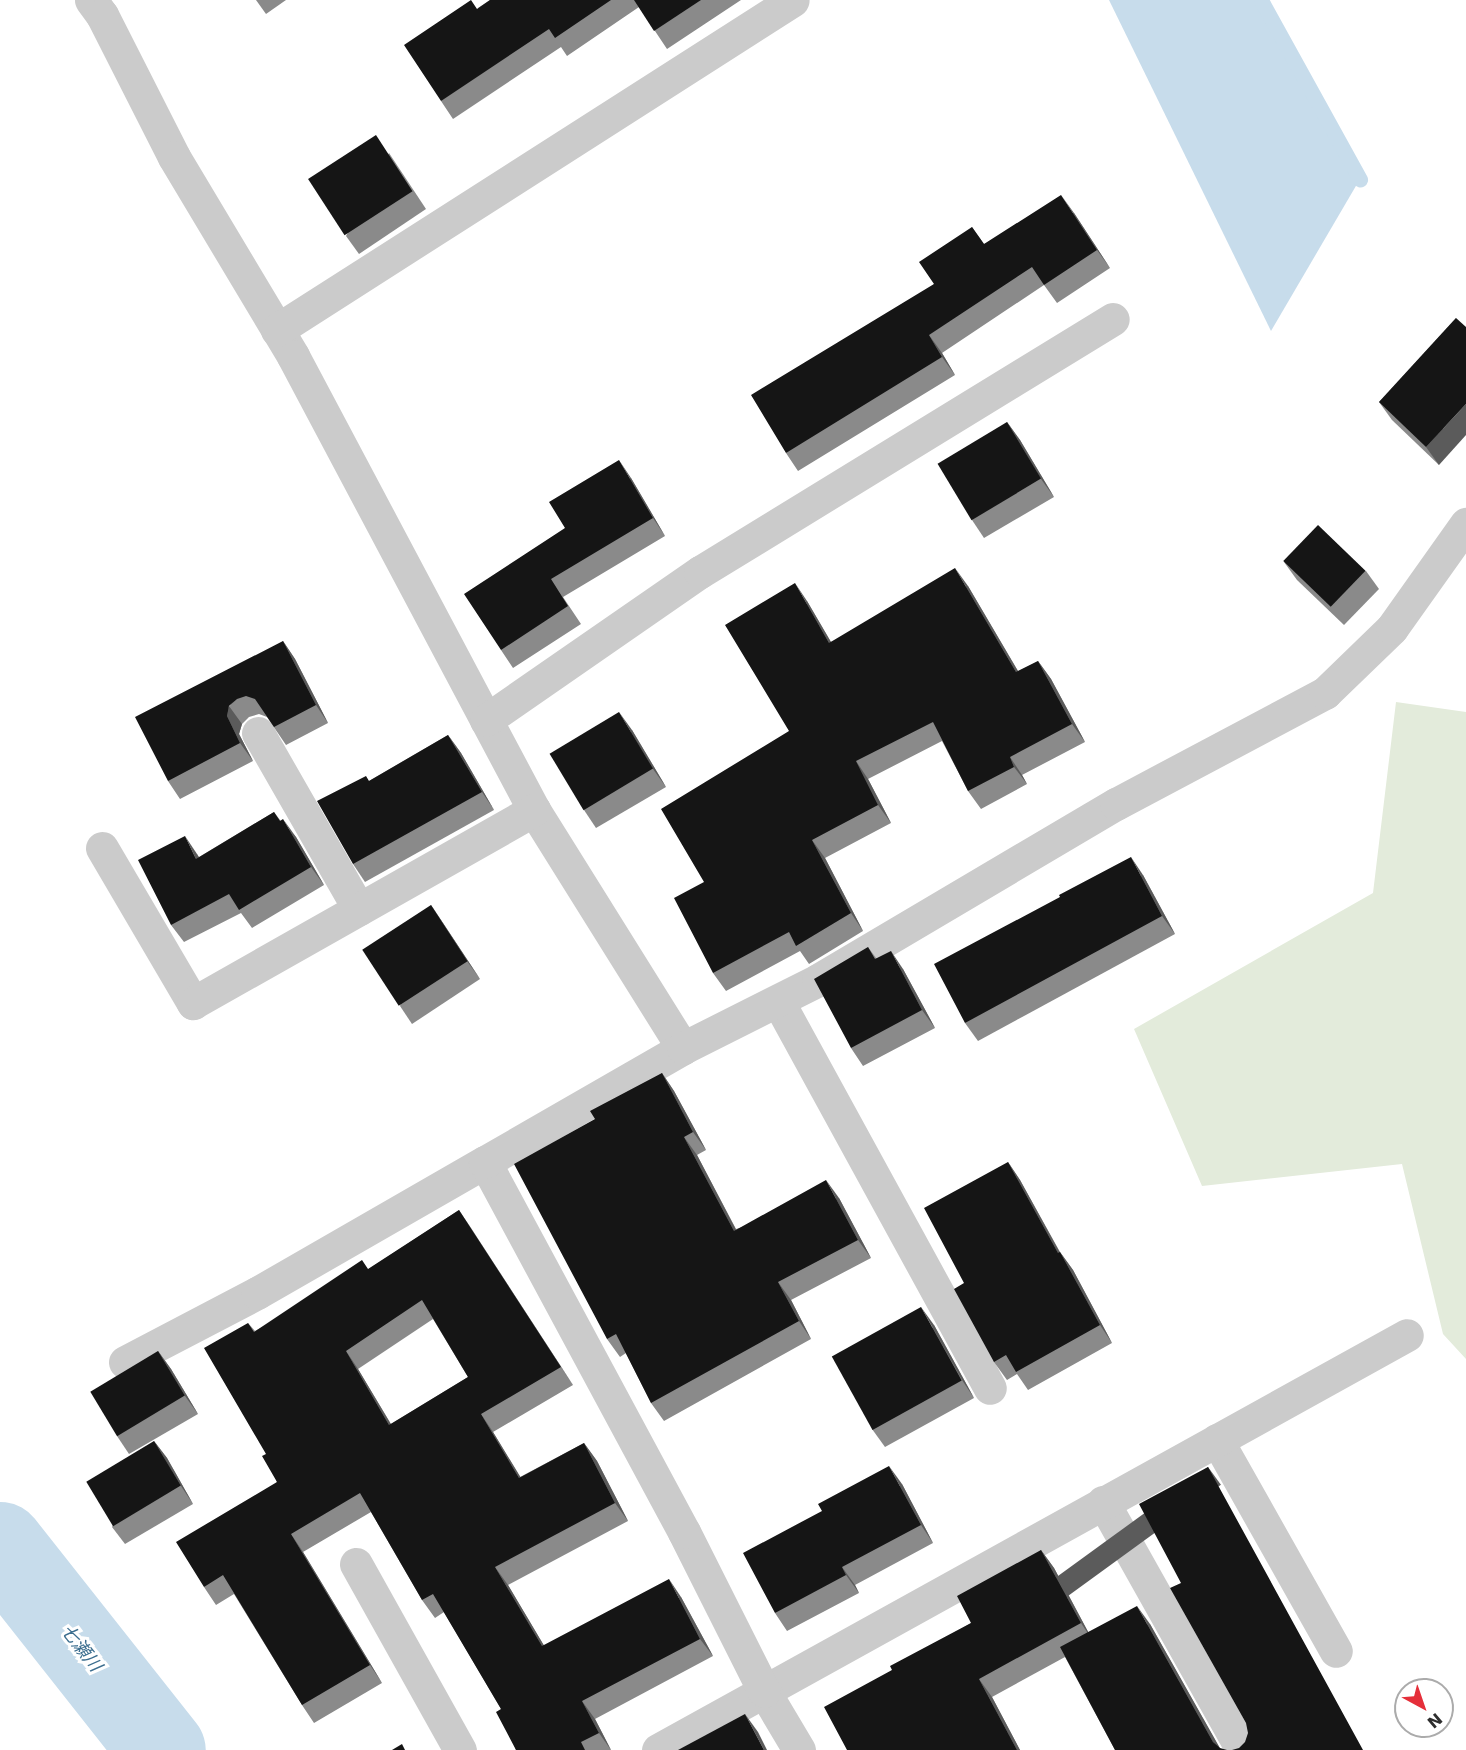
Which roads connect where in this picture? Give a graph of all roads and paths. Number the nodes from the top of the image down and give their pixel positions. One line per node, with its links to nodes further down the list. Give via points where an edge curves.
1 (91, 0): 5 (street, via 174,157)
2 (793, 0): 3 (street)
3 (755, 10): 5 (street)
4 (1113, 319): 7 (street, via 700,572)
5 (277, 330): 7 (street)
6 (1466, 524): 12 (street, via 1392,628 1325,693 1116,804)
7 (486, 720): 9 (street)
8 (258, 733): 11 (street)
9 (534, 810): 11 (street); 13 (street)
10 (102, 848): 11 (street, via 193,1004)
11 (360, 909)
12 (778, 1001): 13 (street); 17 (street)
13 (683, 1048): 14 (street)
14 (485, 1162): 16 (street, via 257,1293); 22 (street, via 684,1532)
15 (1407, 1335): 18 (street)
16 (125, 1362)
17 (990, 1388)
18 (1217, 1440): 19 (street); 21 (street)
19 (1103, 1502): 22 (street); 26 (street)
20 (356, 1564): 23 (street)
21 (1336, 1651)
22 (764, 1691): 24 (street); 25 (street)
23 (460, 1750)
24 (658, 1750)
25 (799, 1750)
26 (1242, 1750)

